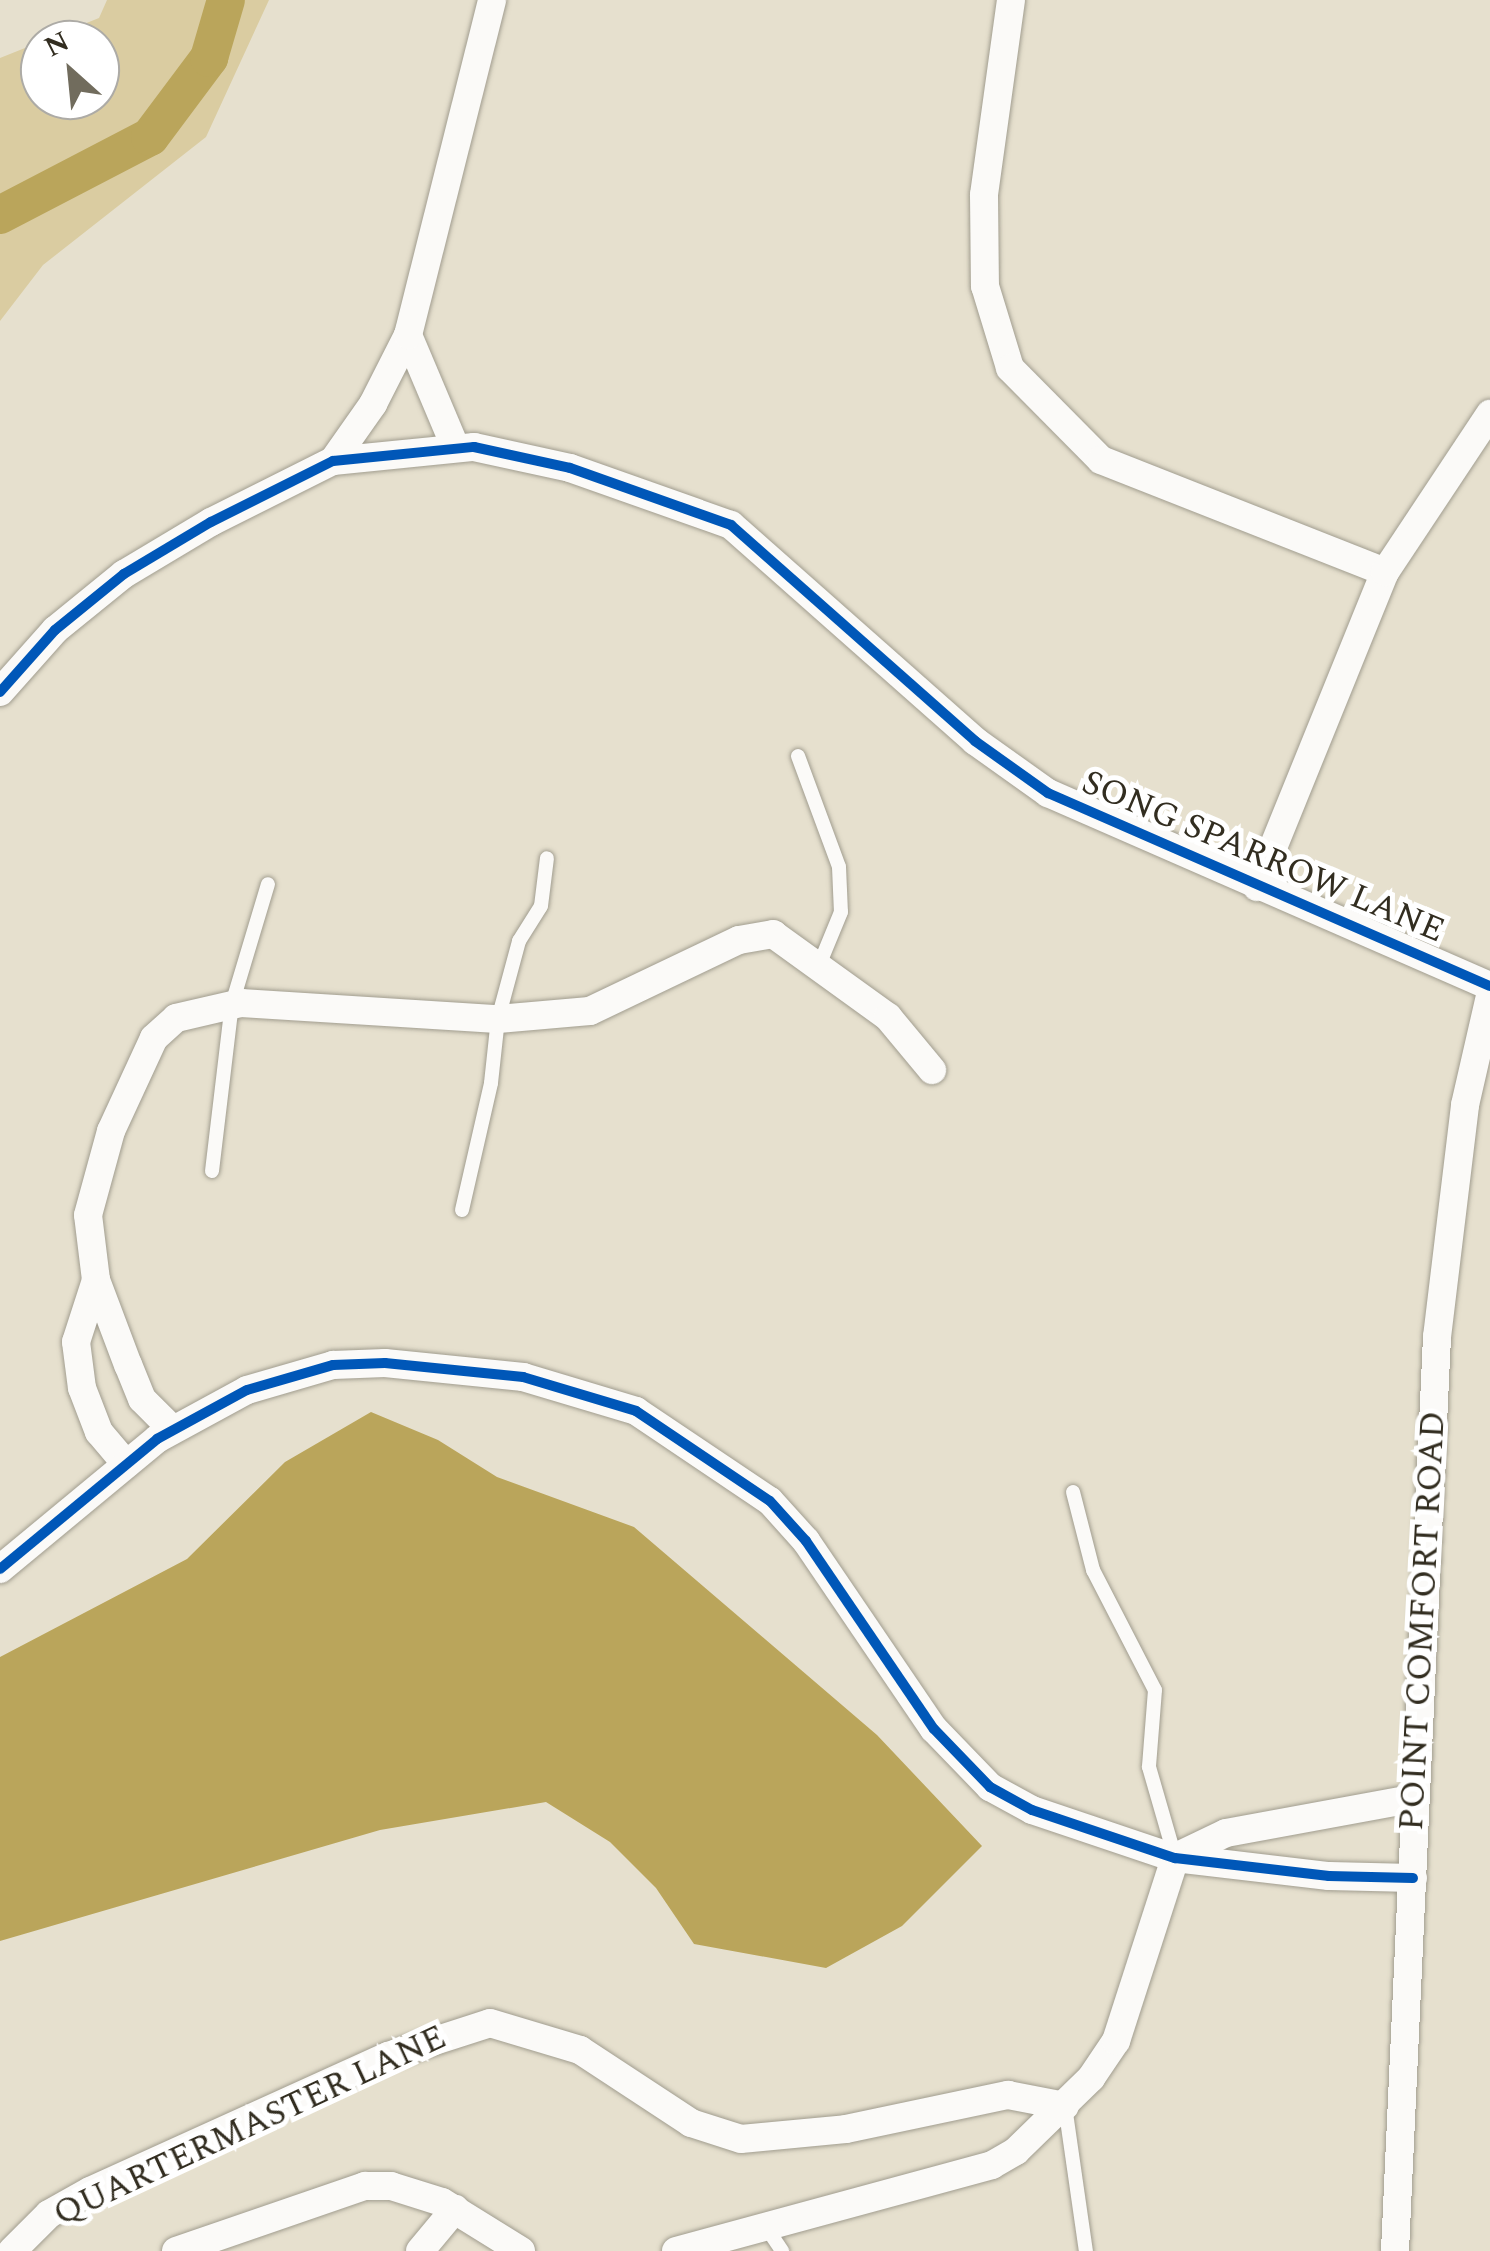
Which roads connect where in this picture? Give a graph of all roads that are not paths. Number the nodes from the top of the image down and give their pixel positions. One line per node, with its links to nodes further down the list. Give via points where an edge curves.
1 (492, 0): 3 (street)
2 (1011, 0): 7 (street, via 984,195 985,286 1010,368 1101,460)
3 (408, 334): 5 (street); 6 (street, via 373,404)
4 (1490, 414): 7 (street)
5 (455, 446): 6 (street, SONG SPARROW LANE); 12 (street, SONG SPARROW LANE, via 570,468 730,525 974,741 1048,792)
6 (333, 461): 8 (street, SONG SPARROW LANE, via 124,574 56,630)
7 (1385, 572): 12 (street)
8 (0, 692)
9 (798, 756): 13 (lane, via 839,867 841,912)
10 (547, 858): 17 (lane, via 542,906 519,941)
11 (268, 884): 16 (lane)
12 (1258, 887): 14 (street, SONG SPARROW LANE)
13 (820, 963): 17 (street, via 773,934 739,940 590,1011); 18 (street, via 888,1017)
14 (1490, 986)
15 (1490, 996): 26 (street, POINT COMFORT ROAD, via 1464,1105 1437,1337)
16 (232, 1004): 17 (street); 19 (lane); 21 (street, via 176,1018 154,1038 111,1131 88,1214)
17 (498, 1019): 20 (lane)
18 (932, 1070)
19 (212, 1171)
20 (462, 1210)
21 (96, 1280): 22 (street, via 142,1399); 23 (street, via 76,1342 82,1388 99,1432)
22 (172, 1429): 23 (street); 27 (street, via 247,1390 333,1365 385,1362 498,1372 636,1412 770,1501 806,1541 934,1730 990,1787 1032,1810)
23 (126, 1464): 25 (street)
24 (1072, 1492): 27 (lane, via 1093,1570 1155,1690 1149,1767)
25 (0, 1569)
26 (1411, 1799): 27 (street, via 1226,1833); 28 (street, POINT COMFORT ROAD)
27 (1175, 1858): 28 (street, via 1329,1876); 29 (street, via 1116,2041)
28 (1413, 1878): 39 (street, POINT COMFORT ROAD)
29 (1065, 2106): 31 (street, via 992,2165); 32 (street, QUARTERMASTER LANE, via 1008,2095 846,2129 741,2139 691,2123 580,2050 490,2023 388,2056 90,2191 49,2214); 38 (lane)
30 (455, 2208): 33 (street, via 416,2192 365,2186); 34 (street); 35 (street)
31 (763, 2223): 36 (street); 37 (lane)
32 (12, 2251)
33 (176, 2251)
34 (420, 2251)
35 (522, 2251)
36 (676, 2251)
37 (782, 2251)
38 (1086, 2251)
39 (1395, 2251)

